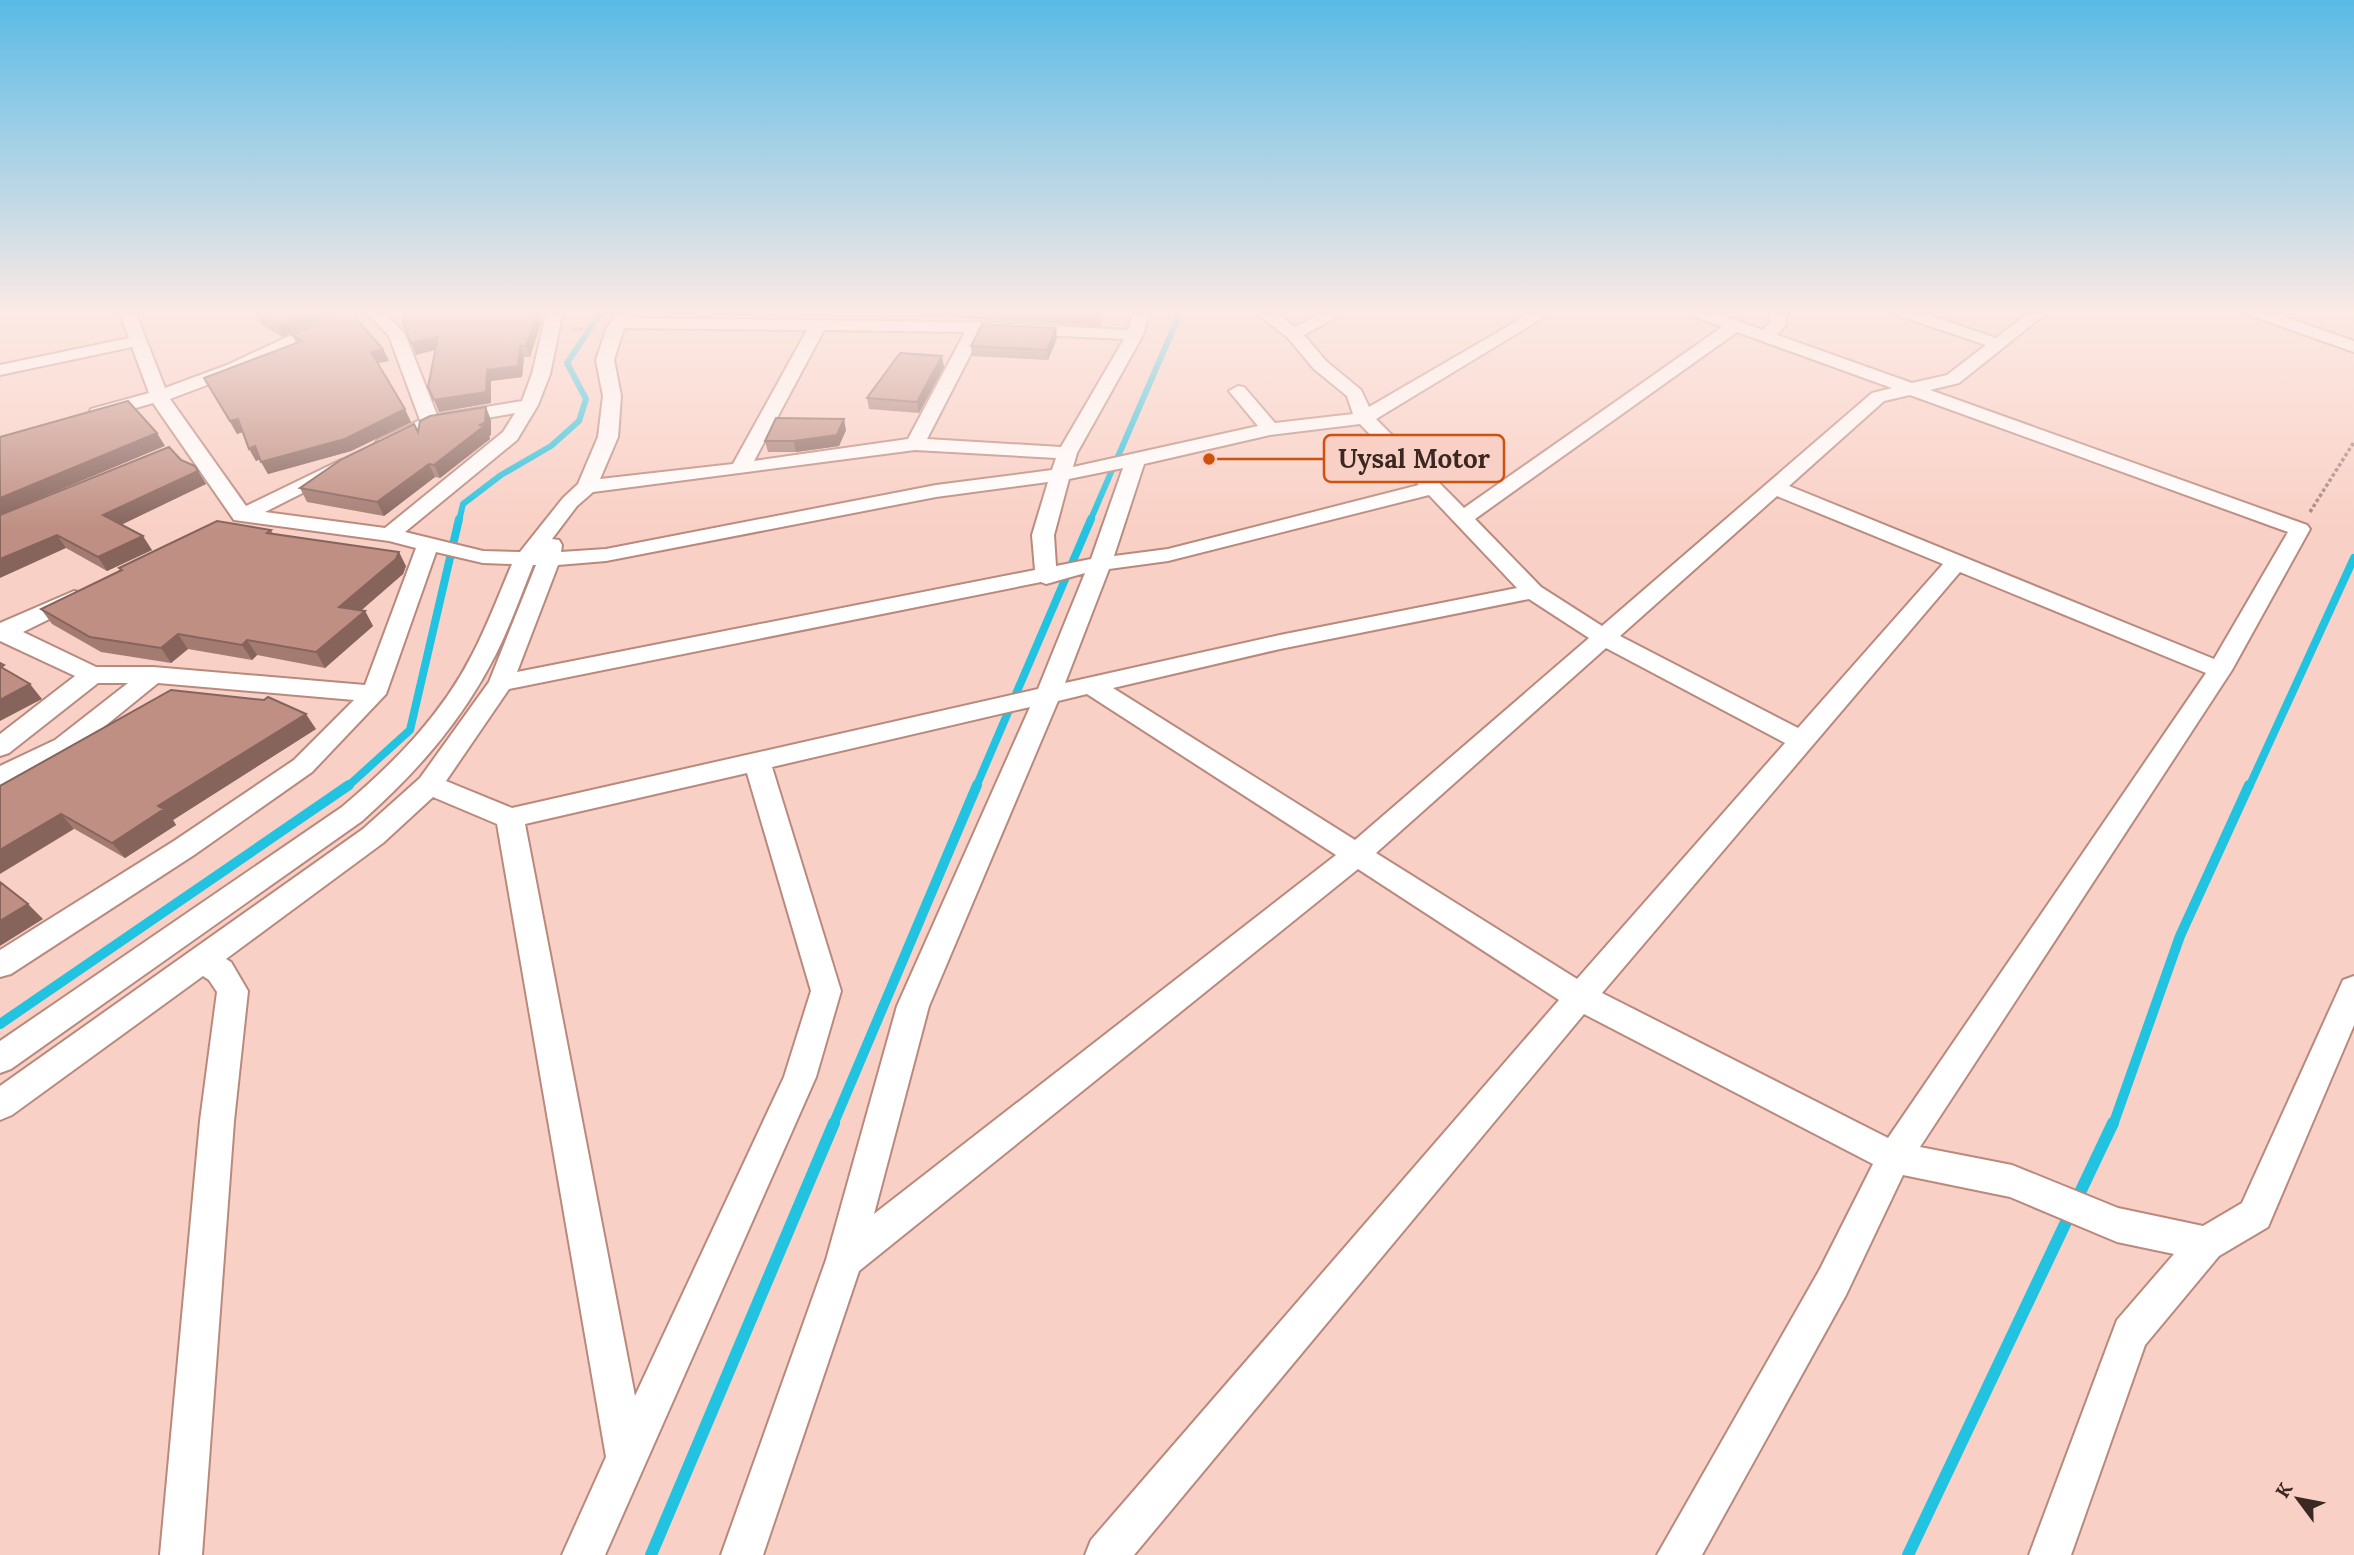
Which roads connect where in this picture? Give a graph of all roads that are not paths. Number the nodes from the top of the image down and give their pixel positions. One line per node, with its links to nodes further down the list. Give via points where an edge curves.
1 (155, 384): 16 (street)
2 (194, 384): 16 (street)
3 (416, 384): 20 (street)
4 (537, 384): 17 (street)
5 (610, 384): 29 (street, via 608,437)
6 (786, 384): 27 (street)
7 (947, 384): 23 (street)
8 (1107, 384): 24 (street)
9 (1342, 384): 19 (street, via 1354,394)
10 (1423, 384): 19 (street)
11 (1653, 384): 33 (street)
12 (1893, 384): 14 (street)
13 (1929, 384): 14 (street)
14 (1905, 388): 30 (street, via 1878,397); 45 (street, via 2300,529)
15 (1238, 391): 21 (street)
16 (160, 396): 18 (street); 22 (street)
17 (529, 405): 20 (street); 35 (street, via 510,436)
18 (80, 418)
19 (1364, 418): 21 (street); 31 (street)
20 (430, 422): 32 (street)
21 (1270, 429): 26 (street)
22 (191, 444): 25 (street); 32 (street)
23 (915, 444): 24 (street); 27 (street)
24 (1067, 453): 28 (street)
25 (167, 455)
26 (1133, 461): 28 (street); 39 (street)
27 (740, 469): 29 (street)
28 (1063, 475): 37 (street, via 936,491 606,555); 40 (street, via 1043,535)
29 (586, 487): 37 (street, via 554,523)
30 (1773, 487): 38 (street); 44 (street)
31 (1433, 488): 33 (street); 39 (street, via 1168,555)
32 (243, 516): 34 (street); 35 (street)
33 (1462, 519): 42 (street)
34 (218, 528)
35 (389, 535): 36 (street)
36 (431, 545): 37 (street, via 483,556); 50 (street)
37 (537, 559): 48 (street); 63 (street, via 464,690 398,774 352,814)
38 (1957, 562): 45 (street); 52 (street)
39 (1097, 565): 40 (street); 51 (street)
40 (1049, 576): 48 (street)
41 (96, 588): 43 (street)
42 (1533, 592): 44 (street); 49 (street, via 1280,642)
43 (1, 632): 46 (street)
44 (1605, 638): 52 (street); 58 (street)
45 (2220, 670): 65 (street)
46 (93, 675): 47 (street); 53 (street)
47 (153, 676): 50 (street); 55 (street, via 64,746)
48 (500, 682): 56 (street)
49 (1092, 686): 51 (street); 58 (street)
50 (374, 694): 60 (street, via 303,766)
51 (1045, 697): 54 (street); 69 (street, via 913,1006)
52 (1802, 741): 62 (street)
53 (0, 747)
54 (757, 762): 57 (street); 70 (street, via 826,991 800,1077)
55 (0, 778)
56 (429, 785): 57 (street); 59 (street, via 363,843)
57 (510, 818): 70 (street)
58 (1356, 855): 62 (street); 69 (street)
59 (202, 960): 64 (street); 71 (street, via 220,971 233,991 217,1121)
60 (0, 965)
61 (2354, 989): 68 (street, via 2255,1214)
62 (1580, 997): 65 (street); 74 (street)
63 (0, 1059)
64 (0, 1105)
65 (1894, 1158): 66 (street); 75 (street, via 1833,1282)
66 (2012, 1181): 67 (street)
67 (2117, 1225): 68 (street)
68 (2206, 1244): 76 (street, via 2130,1333)
69 (844, 1260): 73 (street)
70 (627, 1459): 72 (street)
71 (181, 1555)
72 (583, 1555)
73 (742, 1555)
74 (1106, 1555)
75 (1678, 1555)
76 (2050, 1555)

